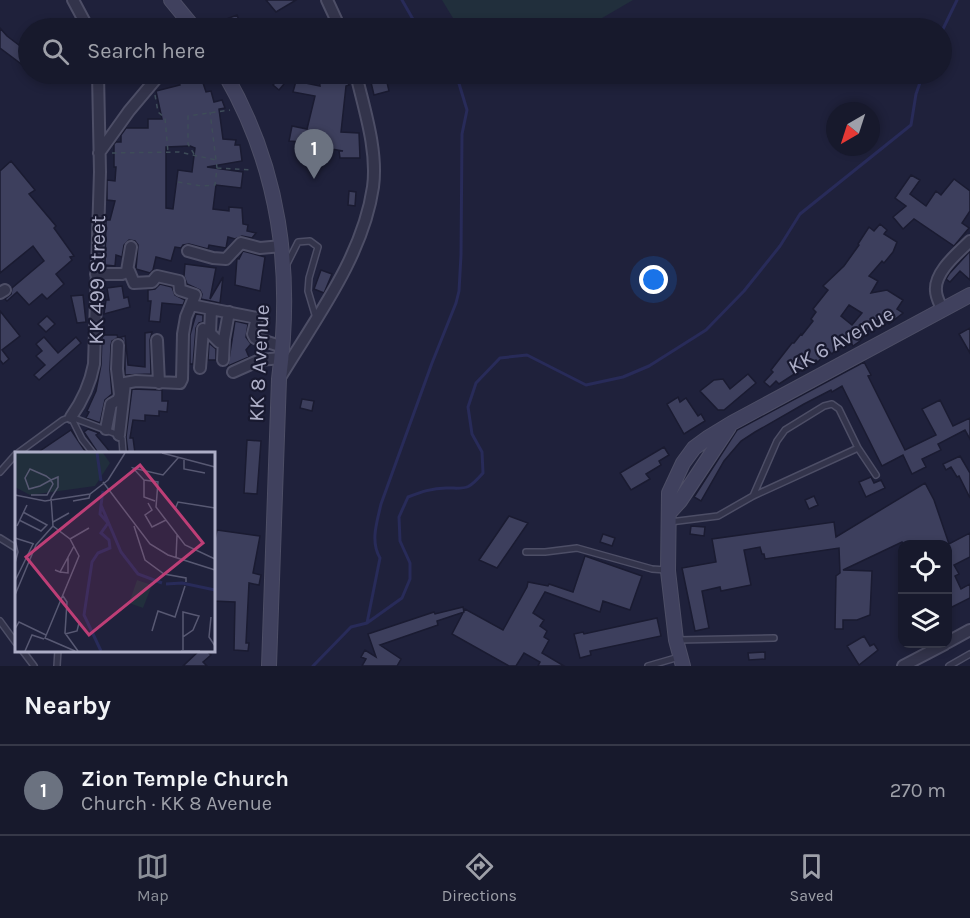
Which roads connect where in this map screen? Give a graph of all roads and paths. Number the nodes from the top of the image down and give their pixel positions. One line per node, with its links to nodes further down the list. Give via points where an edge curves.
1 (73, 0): 4 (street)
2 (171, 0): 5 (main road)
3 (327, 0): 6 (street)
4 (83, 18)
5 (186, 18)
6 (335, 18)
7 (98, 84): 15 (street, KK 499 Street)
8 (151, 84): 15 (street)
9 (152, 84): 14 (path, via 158,112 165,118)
10 (230, 84): 12 (main road, KK 8 Avenue)
11 (358, 84): 33 (street, via 372,151 373,187 347,267)
12 (242, 107): 13 (path); 22 (main road, KK 8 Avenue, via 262,154)
13 (210, 112): 16 (path, via 188,116 188,144); 17 (path)
14 (168, 152): 15 (path); 16 (path)
15 (99, 153): 27 (street, KK 499 Street)
16 (196, 156): 17 (path)
17 (216, 160): 18 (path)
18 (217, 168): 19 (path); 20 (path, via 212,186)
19 (252, 170)
20 (178, 182)
21 (970, 241): 31 (street, via 946,266 937,282 935,290)
22 (282, 246): 24 (street, via 260,248 241,243 226,259); 26 (main road, KK 8 Avenue)
23 (131, 247): 25 (street)
24 (188, 251)
25 (127, 271): 27 (street); 29 (street, via 134,283 152,282 159,276 178,281 180,290 195,295)
26 (283, 271): 33 (lane, via 298,242 310,241 318,247 308,291); 39 (main road, KK 8 Avenue)
27 (96, 274): 45 (street, KK 499 Street, via 94,364 84,399)
28 (969, 297): 31 (main road, KK 6 Avenue)
29 (191, 305): 30 (street); 34 (street)
30 (211, 309): 32 (street); 35 (street)
31 (942, 309): 56 (main road, KK 6 Avenue, via 732,423 694,448 669,493)
32 (229, 312): 37 (street); 39 (street, via 257,318 255,338)
33 (316, 318): 43 (street)
34 (185, 325): 35 (street); 44 (street, via 180,383)
35 (205, 333): 37 (street); 41 (street)
36 (157, 340): 44 (street)
37 (221, 341): 40 (street)
38 (118, 345): 46 (street, via 120,395 111,404)
39 (282, 352): 42 (street); 43 (main road, KK 8 Avenue)
40 (223, 360)
41 (200, 368)
42 (233, 372)
43 (279, 379): 74 (main road, KK 8 Avenue)
44 (159, 383): 47 (street, via 125,383)
45 (71, 417): 46 (lane); 49 (lane, KK 499 Street); 50 (lane)
46 (106, 429): 47 (lane)
47 (119, 435): 51 (lane)
48 (858, 448): 54 (lane); 55 (lane); 55 (lane, via 839,409 832,404 824,406 781,435)
49 (20, 452)
50 (92, 452)
51 (123, 452)
52 (15, 456): 53 (lane, KK 499 Street)
53 (0, 472)
54 (876, 475)
55 (753, 496): 56 (lane, via 718,516)
56 (668, 518): 60 (main road, KK 6 Avenue)
57 (0, 538): 58 (lane)
58 (15, 547)
59 (526, 552): 60 (lane, via 577,548)
60 (668, 571): 64 (main road, KK 6 Avenue)
61 (0, 621): 66 (lane)
62 (970, 630): 65 (street)
63 (774, 638): 64 (lane)
64 (676, 640): 71 (main road, KK 6 Avenue)
65 (952, 640)
66 (15, 642)
67 (937, 648): 76 (street)
68 (23, 651): 72 (lane)
69 (58, 651): 73 (lane)
70 (970, 654): 77 (lane)
71 (682, 662): 75 (lane)
72 (34, 666)
73 (57, 666)
74 (269, 666)
75 (648, 666)
76 (903, 666)
77 (948, 666)

